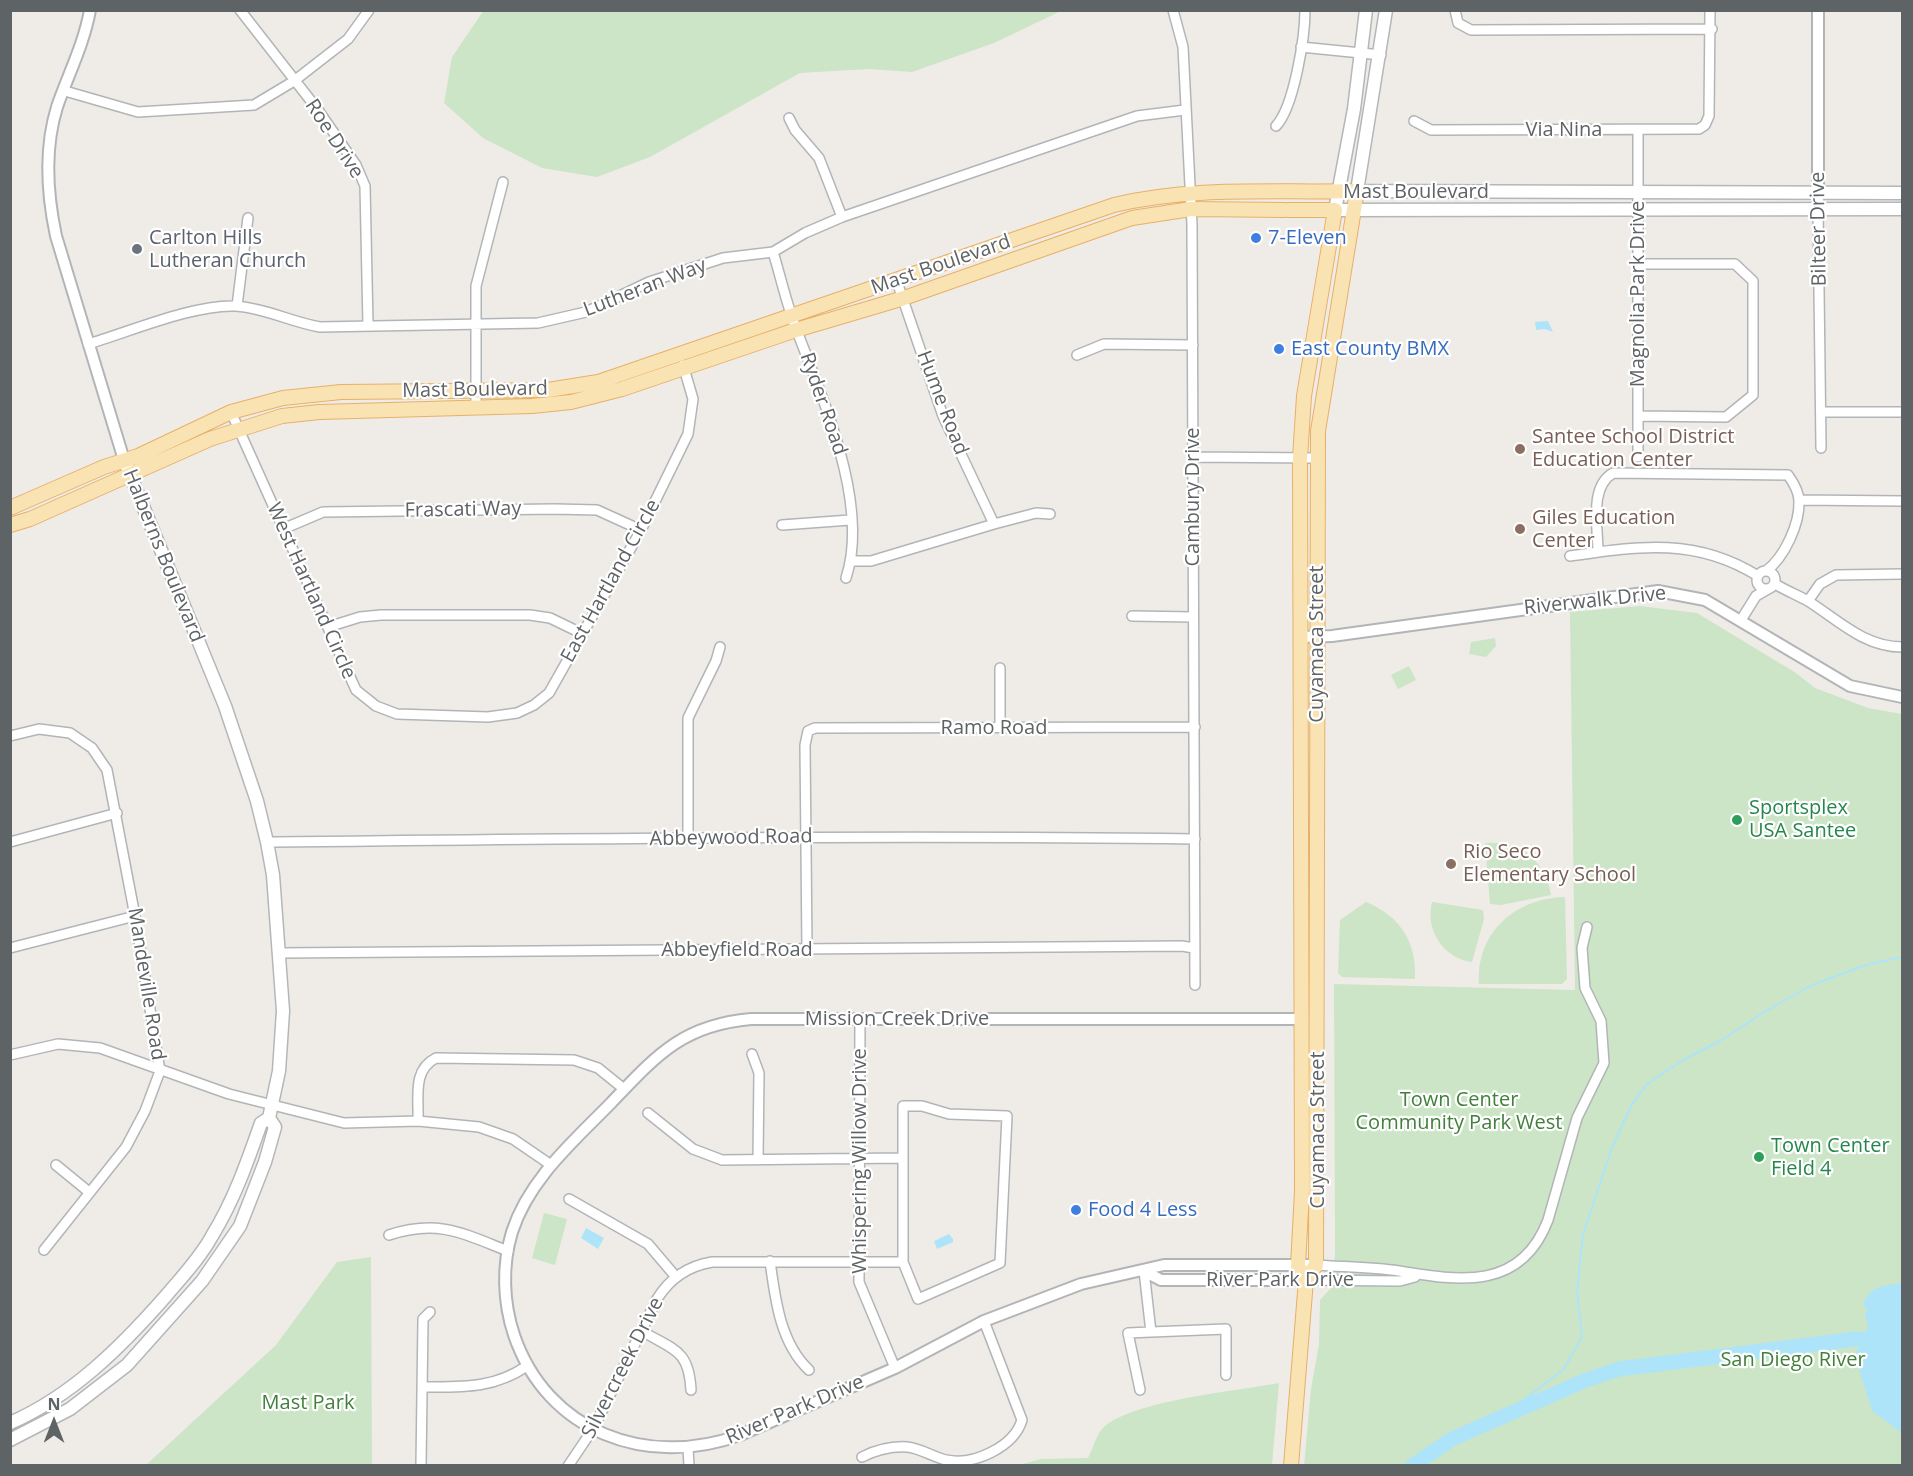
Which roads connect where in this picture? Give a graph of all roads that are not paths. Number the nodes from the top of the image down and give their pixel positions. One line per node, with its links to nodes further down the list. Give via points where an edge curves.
1 (90, 10): 16 (street, Halberns Boulevard)
2 (240, 10): 15 (street, Roe Drive)
3 (369, 10): 15 (street, via 348,39)
4 (1173, 10): 17 (street, Cambury Drive, via 1183,47)
5 (1305, 10): 12 (street)
6 (1366, 10): 13 (main road, Cuyamaca Street)
7 (1386, 10): 14 (main road, Cuyamaca Street)
8 (1455, 10): 11 (street, via 1458,23 1471,30)
9 (1710, 10): 11 (street)
10 (1818, 10): 27 (street, Bilteer Drive)
11 (1712, 29): 21 (street, Via Nina, via 1709,116 1705,125 1695,130)
12 (1301, 47): 13 (street); 20 (street, via 1284,118)
13 (1362, 53): 14 (street); 23 (main road, Cuyamaca Street)
14 (1381, 55): 24 (main road, Cuyamaca Street)
15 (294, 81): 16 (street, via 254,105 150,112 130,112); 43 (street, Roe Drive, via 356,165 365,186)
16 (65, 91): 45 (street, Halberns Boulevard, via 51,138 50,201 56,236)
17 (1185, 110): 25 (street, Cambury Drive); 35 (street, Lutheran Way, via 1148,113)
18 (789, 118): 35 (street, via 819,158)
19 (1414, 121): 21 (street, Via Nina, via 1431,130)
20 (1276, 126)
21 (1638, 130): 26 (street, Magnolia Park Drive)
22 (502, 182): 44 (street, via 476,286)
23 (1339, 191): 24 (main road, Mast Boulevard); 25 (main road, Mast Boulevard); 33 (main road, Cuyamaca Street)
24 (1357, 191): 26 (main road, Mast Boulevard); 34 (main road, Cuyamaca Street)
25 (1190, 192): 30 (street, Cambury Drive); 39 (main road, Mast Boulevard, via 1154,195 1114,205)
26 (1638, 192): 27 (main road, Mast Boulevard); 31 (street, Magnolia Park Drive)
27 (1818, 193): 28 (main road, Mast Boulevard); 29 (street, Bilteer Drive)
28 (1902, 193)
29 (1818, 208): 31 (main road, Mast Boulevard); 32 (main road, Mast Boulevard); 53 (street, Bilteer Drive)
30 (1191, 209): 33 (main road, Mast Boulevard); 40 (main road, Mast Boulevard, via 1132,218); 46 (street, Cambury Drive)
31 (1638, 209): 34 (main road, Mast Boulevard); 38 (street, Magnolia Park Drive)
32 (1902, 209)
33 (1335, 210): 34 (main road, Mast Boulevard); 60 (main road, Cuyamaca Street, via 1304,396)
34 (1355, 210): 61 (main road, Cuyamaca Street, via 1323,392)
35 (842, 217): 37 (street, Lutheran Way)
36 (248, 218): 41 (street)
37 (773, 252): 42 (street, Ryder Road); 44 (street, Lutheran Way, via 723,258 649,282 563,319)
38 (1639, 264): 55 (street, Magnolia Park Drive); 55 (street, via 1735,264 1753,281 1753,394 1726,417)
39 (896, 279): 40 (street, Hume Road); 42 (main road, Mast Boulevard)
40 (904, 298): 42 (main road, Mast Boulevard); 69 (street, Hume Road, via 944,416)
41 (237, 306): 43 (street, Lutheran Way, via 321,327); 45 (street, Lutheran Way, via 192,312)
42 (794, 324): 47 (main road, Mast Boulevard); 49 (main road, Mast Boulevard); 68 (street, Ryder Road, via 843,461)
43 (368, 325): 44 (street, Lutheran Way)
44 (476, 325): 50 (street)
45 (88, 344): 62 (street, Halberns Boulevard)
46 (1193, 345): 48 (street, via 1104,344); 58 (street, Cambury Drive)
47 (680, 354): 49 (street, East Hartland Circle); 50 (main road, Mast Boulevard, via 598,382 548,390)
48 (1077, 355)
49 (684, 369): 51 (main road, Mast Boulevard, via 571,402); 73 (street, East Hartland Circle, via 693,399 688,434)
50 (475, 391): 51 (street); 52 (main road, Mast Boulevard, via 310,394)
51 (476, 409): 56 (main road, Mast Boulevard, via 319,412 282,416)
52 (231, 412): 56 (street, West Hartland Circle); 62 (main road, Mast Boulevard)
53 (1821, 412): 54 (street); 57 (street, Bilteer Drive)
54 (1902, 412)
55 (1639, 416): 59 (street, Magnolia Park Drive)
56 (238, 428): 63 (main road, Mast Boulevard); 72 (street, West Hartland Circle)
57 (1821, 448)
58 (1193, 457): 60 (street); 82 (street, Cambury Drive)
59 (1638, 457)
60 (1300, 458): 61 (street); 86 (main road, Cuyamaca Street)
61 (1317, 458): 87 (main road, Cuyamaca Street)
62 (123, 460): 63 (main road, Halberns Boulevard); 66 (main road, Mast Boulevard)
63 (130, 476): 70 (main road, Mast Boulevard); 101 (main road, Halberns Boulevard, via 225,706)
64 (1799, 500): 65 (street); 74 (street, via 1788,475 1612,473 1602,479 1598,489); 79 (street, via 1796,524)
65 (1902, 501)
66 (10, 508)
67 (1050, 514): 69 (street, via 1036,513)
68 (850, 520): 71 (street); 76 (street, Ryder Road)
69 (994, 524): 76 (street, via 871,561)
70 (10, 525)
71 (782, 525)
72 (283, 529): 73 (street, Frascati Way, via 323,512 555,509 603,512); 84 (street, West Hartland Circle)
73 (641, 530): 85 (street, East Hartland Circle)
74 (1598, 552): 75 (street); 79 (street, via 1662,546 1695,549 1742,566)
75 (1570, 556)
76 (851, 561): 78 (street, Ryder Road)
77 (1902, 574): 80 (street, via 1836,575 1820,584)
78 (846, 578)
79 (1766, 580): 80 (street); 83 (street)
80 (1808, 601): 89 (street, via 1838,624 1874,642)
81 (1132, 616): 82 (street)
82 (1193, 617): 93 (street, Cambury Drive)
83 (1741, 620): 87 (street, Riverwalk Drive, via 1705,600 1658,591); 91 (street, Riverwalk Drive, via 1850,686)
84 (328, 627): 85 (street, via 381,615 530,615 550,618); 92 (street, West Hartland Circle, via 351,684 367,701 397,714)
85 (584, 634): 92 (street, East Hartland Circle, via 549,693 526,710 505,716)
86 (1300, 637): 87 (street, Riverwalk Drive); 102 (main road, Cuyamaca Street)
87 (1317, 637): 103 (main road, Cuyamaca Street)
88 (720, 646): 98 (street, via 688,718)
89 (1902, 647)
90 (1000, 668): 94 (street)
91 (1902, 697)
92 (436, 716)
93 (1195, 726): 94 (street, Ramo Road); 99 (street, Cambury Drive)
94 (1000, 728): 97 (street, Ramo Road, via 807,730)
95 (10, 736): 96 (street, Mandeville Road, via 39,729 70,733 92,748 107,770)
96 (117, 813): 100 (street); 104 (street, Mandeville Road)
97 (804, 836): 98 (street, Abbeywood Road); 99 (street, Abbeywood Road); 108 (street)
98 (688, 839): 101 (street, Abbeywood Road)
99 (1195, 839): 107 (street, Cambury Drive)
100 (10, 842)
101 (267, 842): 109 (main road, Halberns Boulevard)
102 (1301, 900): 103 (main road); 112 (main road, Cuyamaca Street)
103 (1319, 901): 133 (main road, Cuyamaca Street)
104 (135, 916): 106 (street); 115 (street, Mandeville Road)
105 (1587, 927): 136 (street, River Park Drive, via 1582,948 1585,988 1601,1022 1604,1063 1577,1118 1542,1234 1516,1264 1498,1274 1461,1279)
106 (10, 948)
107 (1194, 948): 108 (street, Abbeyfield Road); 110 (street, Cambury Drive)
108 (807, 949): 109 (street, Abbeyfield Road)
109 (279, 953): 117 (main road, Halberns Boulevard, via 282,1025)
110 (1196, 985)
111 (860, 1019): 112 (street, Mission Creek Drive); 116 (street, Mission Creek Drive, via 751,1019 709,1027 657,1054); 122 (street, Whispering Willow Drive)
112 (1300, 1019): 134 (main road, Cuyamaca Street, via 1302,1191)
113 (752, 1054): 121 (street, via 759,1073)
114 (10, 1055): 115 (street, via 78,1044 100,1047)
115 (160, 1071): 117 (street); 125 (street, Mandeville Road, via 126,1147)
116 (624, 1089): 119 (street, via 598,1068 574,1060 436,1058 419,1073); 124 (street, Mission Creek Drive)
117 (271, 1112): 119 (street, via 344,1123); 150 (main road, via 261,1123 240,1185 211,1238 178,1281 124,1344 89,1374); 152 (main road, Halberns Boulevard, via 275,1127 240,1226 202,1281 127,1365 70,1409)
118 (648, 1113): 121 (street, via 708,1157)
119 (418, 1121): 124 (street, via 490,1130 523,1145)
120 (903, 1158): 122 (street); 132 (street); 132 (street, via 903,1106 922,1106 950,1114 1007,1116 1000,1263 918,1299)
121 (758, 1159): 122 (street)
122 (860, 1159): 130 (street, Whispering Willow Drive)
123 (56, 1165): 125 (street)
124 (550, 1165): 129 (street, River Park Drive, via 516,1221)
125 (89, 1192): 128 (street, Mandeville Road)
126 (569, 1199): 137 (street, via 648,1244)
127 (388, 1235): 129 (street, via 412,1227 443,1228)
128 (44, 1250)
129 (508, 1251): 143 (street, River Park Drive, via 508,1313)
130 (858, 1260): 131 (street, Silvercreek Drive); 132 (street, Silvercreek Drive); 144 (street, Whispering Willow Drive, via 859,1282)
131 (770, 1261): 137 (street, Silvercreek Drive, via 704,1263); 145 (street, via 776,1309 799,1361)
132 (903, 1262)
133 (1316, 1265): 134 (street, River Park Drive); 136 (street, River Park Drive, via 1400,1271); 138 (main road)
134 (1298, 1266): 135 (street, River Park Drive, via 1164,1265); 138 (main road)
135 (1144, 1271): 138 (street, River Park Drive, via 1161,1280); 140 (street, River Park Drive, via 1081,1284); 142 (street)
136 (1417, 1276): 138 (street, River Park Drive, via 1400,1281)
137 (676, 1277): 141 (street, Silvercreek Drive, via 662,1291)
138 (1306, 1280): 158 (main road)
139 (430, 1312): 147 (street, via 423,1319)
140 (984, 1322): 144 (street, River Park Drive); 154 (street, via 1022,1420 1013,1439 966,1461 945,1460 908,1447 886,1448)
141 (642, 1331): 148 (street, via 685,1359); 151 (street, Silvercreek Drive)
142 (1151, 1332): 146 (street, via 1226,1329); 149 (street, via 1128,1333)
143 (527, 1365): 147 (street, via 510,1376 475,1387); 151 (street, River Park Drive, via 561,1406)
144 (895, 1368): 153 (street, River Park Drive, via 740,1435)
145 (809, 1370)
146 (1226, 1375)
147 (423, 1387): 155 (street)
148 (691, 1390)
149 (1140, 1390)
150 (10, 1423)
151 (593, 1429): 153 (street, River Park Drive, via 634,1444); 156 (street, Silvercreek Drive)
152 (10, 1440)
153 (688, 1448): 157 (street)
154 (862, 1457)
155 (421, 1466)
156 (568, 1466)
157 (689, 1466)
158 (1291, 1466)

